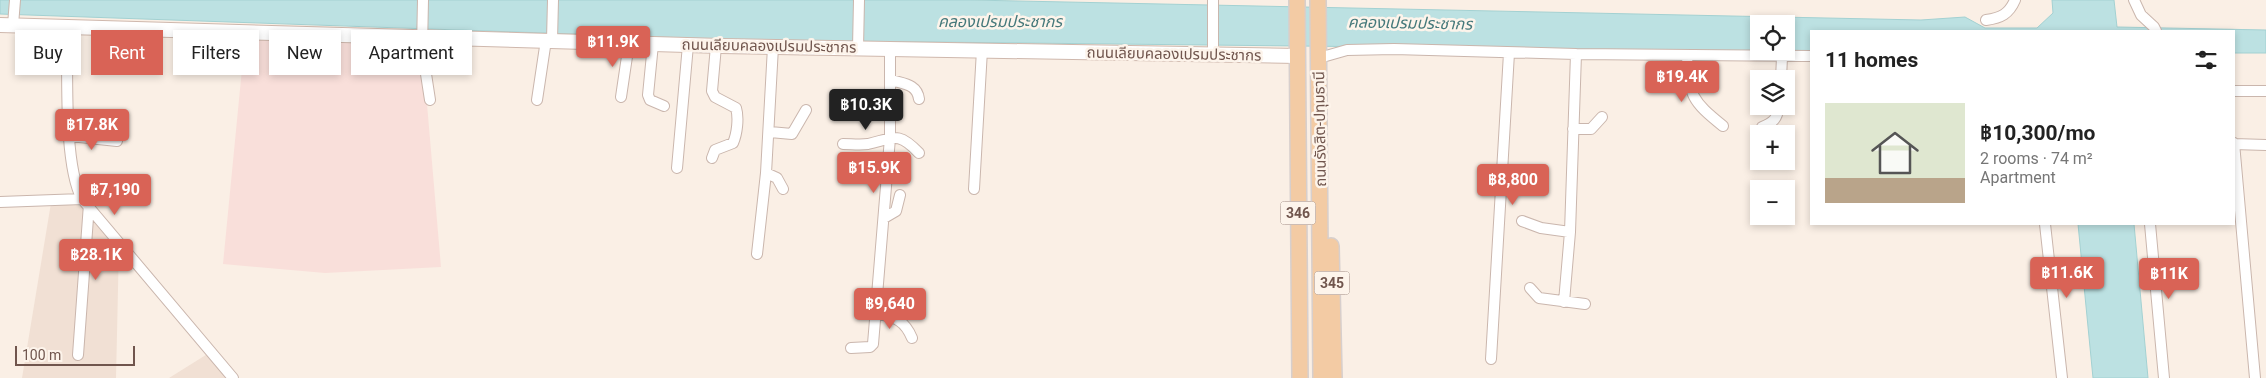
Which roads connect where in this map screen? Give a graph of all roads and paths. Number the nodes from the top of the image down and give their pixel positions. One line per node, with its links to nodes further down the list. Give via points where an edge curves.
1 (15, 0): 11 (street)
2 (423, 0): 14 (street)
3 (553, 0): 17 (street)
4 (859, 0): 22 (street)
5 (2015, 0): 10 (street, via 2005,15)
6 (2134, 0): 13 (street, via 2141,15)
7 (1213, 1): 28 (street)
8 (1297, 2): 26 (main road, ถนนรังสิต-ปทุมธานี / 346)
9 (1318, 2): 29 (main road, ถนนรังสิต-ปทุมธานี / 346)
10 (1986, 20)
11 (9, 22): 12 (street, ถนนเลียบคลองเปรมประชากร)
12 (67, 26): 15 (street, ถนนเลียบคลองเปรมประชากร); 51 (street)
13 (2155, 29)
14 (421, 30)
15 (351, 32)
16 (472, 35): 17 (street, ถนนเลียบคลองเปรมประชากร)
17 (550, 38): 18 (street, ถนนเลียบคลองเปรมประชากร); 42 (street)
18 (629, 43): 19 (street, ถนนเลียบคลองเปรมประชากร); 39 (street)
19 (653, 44): 20 (street, ถนนเลียบคลองเปรมประชากร); 43 (street, via 648,95 650,100)
20 (688, 45): 21 (street, ถนนเลียบคลองเปรมประชากร); 60 (street)
21 (716, 46): 23 (street, ถนนเลียบคลองเปรมประชากร); 59 (street, via 712,92 736,108 738,113 733,143 715,150)
22 (858, 46): 23 (street, ถนนเลียบคลองเปรมประชากร); 24 (street, ถนนเลียบคลองเปรมประชากร)
23 (774, 47): 50 (street)
24 (890, 48): 25 (street, ถนนเลียบคลองเปรมประชากร); 36 (street)
25 (982, 50): 28 (street, ถนนเลียบคลองเปรมประชากร); 64 (street)
26 (1297, 52): 28 (street, ถนนเลียบคลองเปรมประชากร); 85 (main road, ถนนรังสิต-ปทุมธานี / 346)
27 (1510, 52): 29 (street, via 1358,49); 30 (street); 83 (street)
28 (1213, 53)
29 (1319, 54): 62 (main road, ถนนรังสิต-ปทุมธานี / 346)
30 (1576, 54): 31 (street); 49 (street)
31 (1687, 56): 33 (street); 48 (street, via 1692,96)
32 (1810, 56): 34 (street)
33 (1750, 57)
34 (1795, 57)
35 (427, 75): 41 (street)
36 (891, 80): 40 (street, via 914,87); 52 (street)
37 (2235, 91): 38 (street)
38 (2266, 91)
39 (621, 97)
40 (919, 99)
41 (430, 100)
42 (537, 100)
43 (664, 106)
44 (806, 110): 50 (street, via 792,134)
45 (1777, 115): 47 (street)
46 (1602, 117): 49 (street, via 1591,129)
47 (1765, 125)
48 (1723, 126)
49 (1573, 129): 72 (street)
50 (770, 132): 61 (street)
51 (70, 136): 53 (street); 67 (street, via 76,187)
52 (890, 138): 55 (street, via 867,144); 57 (street, via 906,140); 68 (street)
53 (117, 141)
54 (2235, 143): 56 (street)
55 (843, 144)
56 (2266, 145)
57 (919, 153)
58 (2235, 154): 90 (street)
59 (712, 158)
60 (677, 168)
61 (766, 173): 63 (street, via 777,178); 73 (street)
62 (1321, 188): 86 (main road, ถนนรังสิต-ปทุมธานี / 346); 87 (main road, 345, via 1330,237)
63 (783, 189)
64 (974, 189)
65 (900, 195): 68 (street, via 896,211)
66 (0, 202): 67 (street)
67 (86, 202): 74 (street); 84 (street)
68 (884, 218): 79 (street)
69 (1522, 221): 72 (street, via 1541,228)
70 (2045, 225): 88 (street)
71 (2150, 225): 89 (street)
72 (1570, 232): 77 (street)
73 (757, 254)
74 (85, 260): 75 (street); 82 (street)
75 (110, 261)
76 (1530, 288): 77 (street, via 1539,298)
77 (1564, 302): 78 (street)
78 (1585, 304)
79 (876, 314): 80 (street, via 901,322); 81 (street, via 872,346)
80 (912, 338)
81 (851, 348)
82 (78, 355)
83 (1491, 359)
84 (233, 378)
85 (1300, 378)
86 (1321, 378)
87 (1334, 378)
88 (2062, 378)
89 (2164, 378)
90 (2255, 378)

